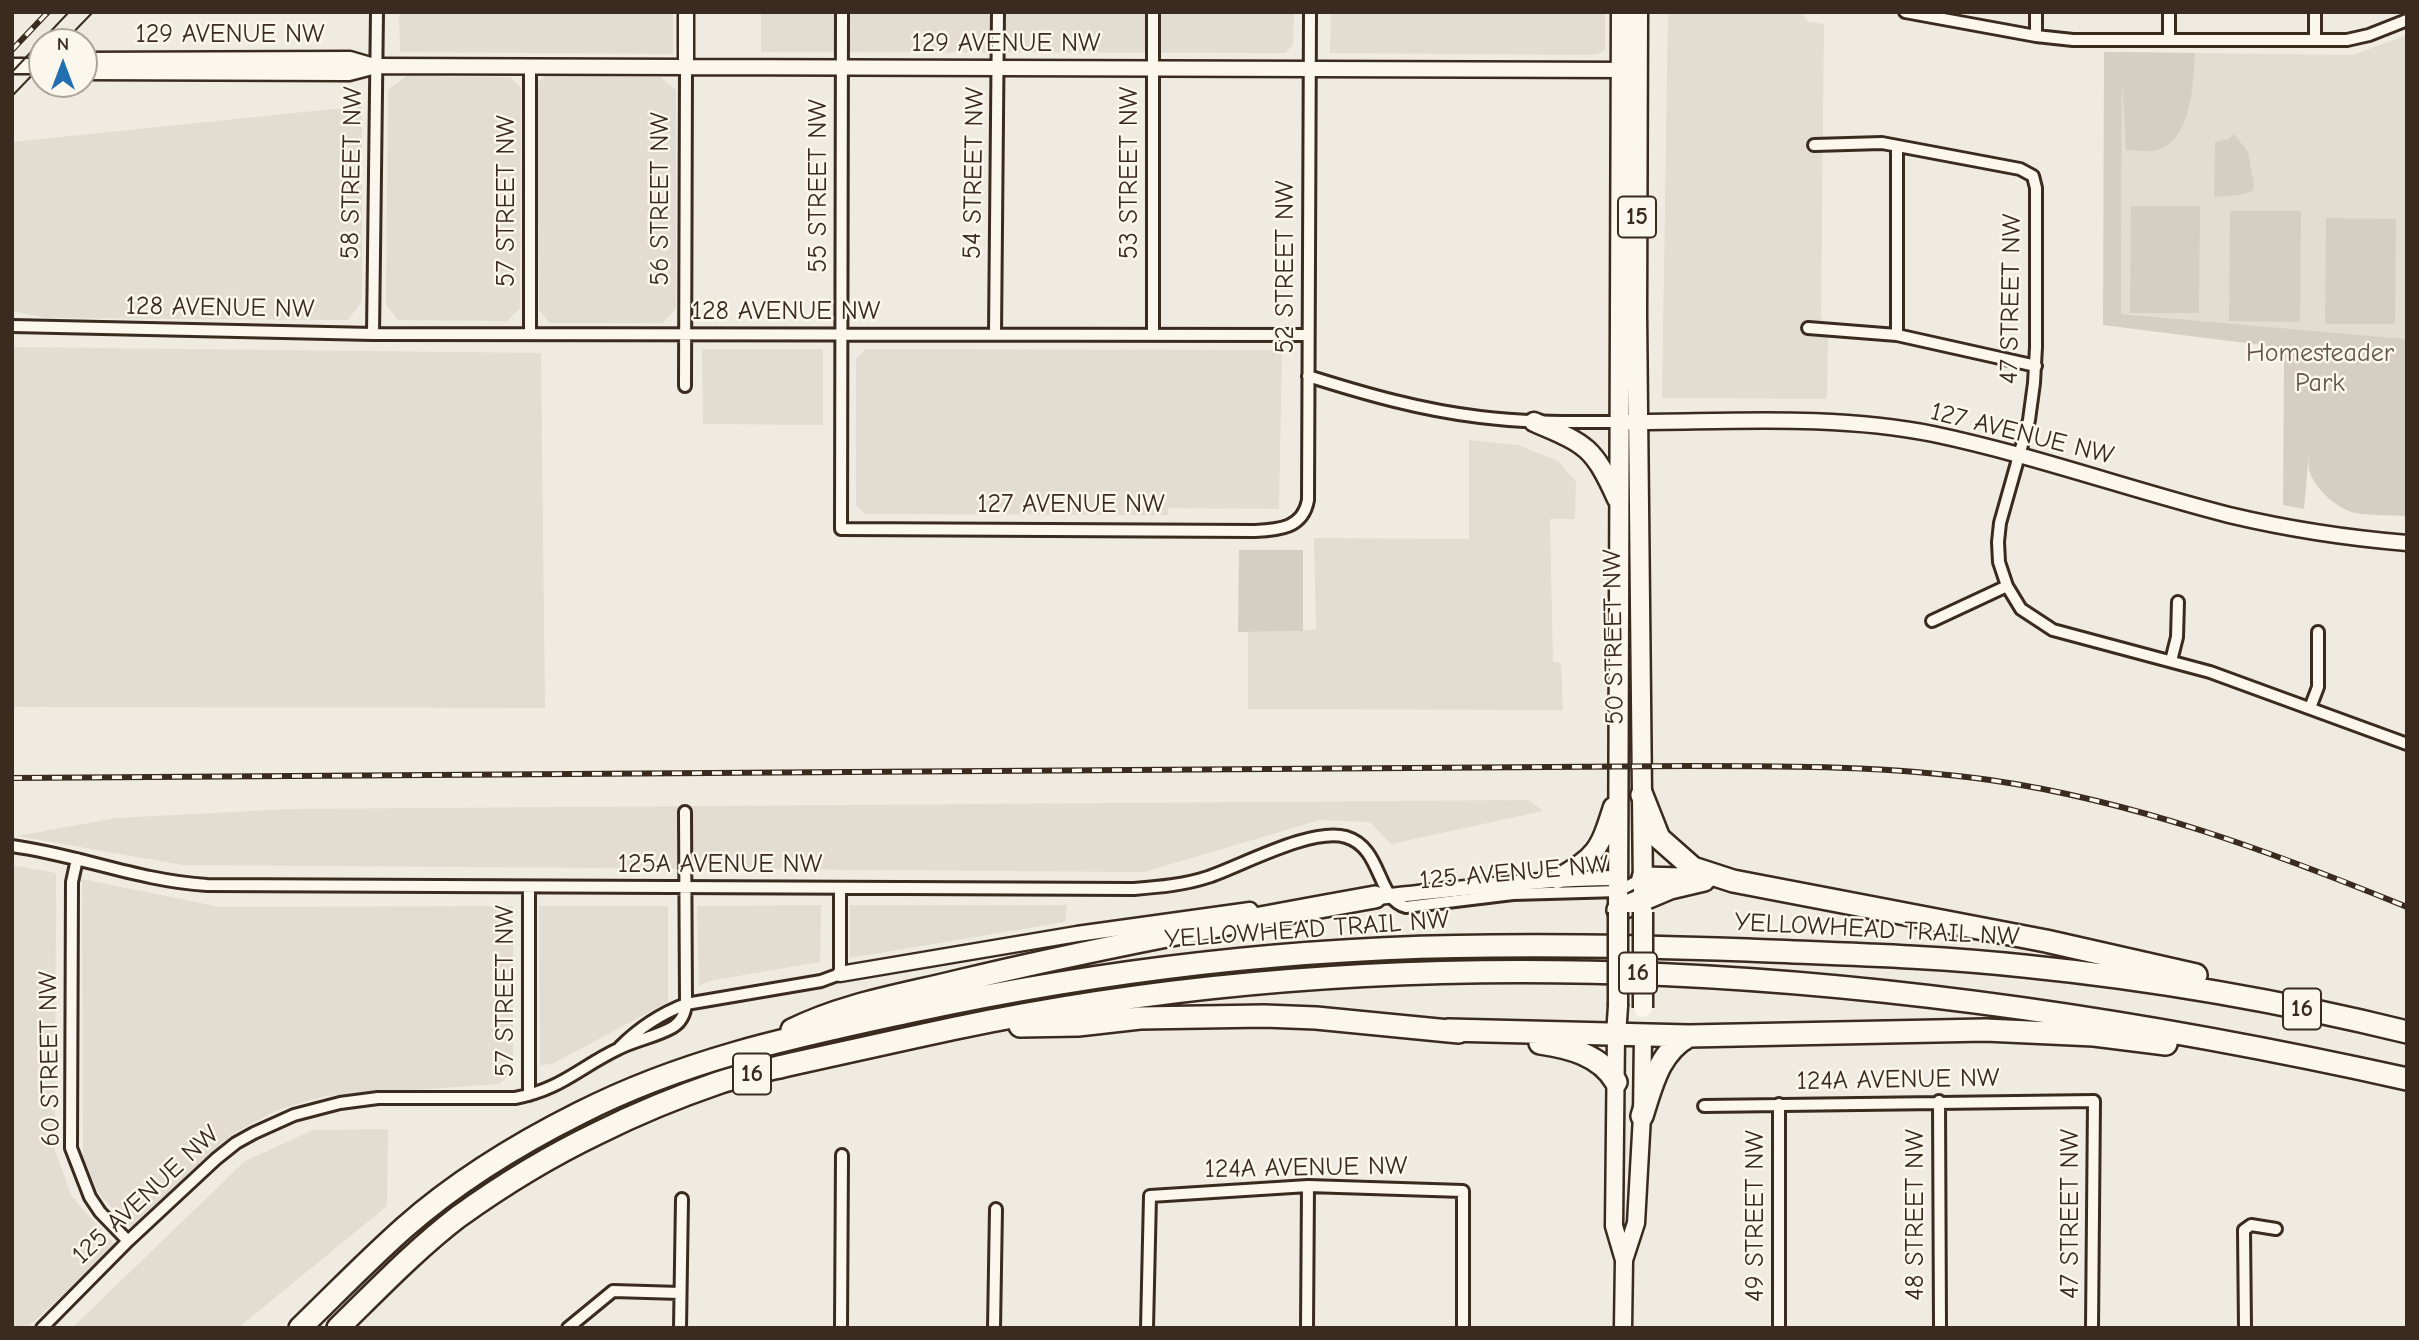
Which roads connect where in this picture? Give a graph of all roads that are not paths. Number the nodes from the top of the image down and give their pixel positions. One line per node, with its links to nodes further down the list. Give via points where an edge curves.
1 (377, 12): 18 (street, 58 STREET NW)
2 (686, 12): 20 (street, 56 STREET NW)
3 (842, 12): 21 (street, 55 STREET NW)
4 (998, 12): 22 (street, 54 STREET NW)
5 (1153, 12): 23 (street, 53 STREET NW)
6 (1310, 12): 24 (street, 52 STREET NW)
7 (1621, 12): 25 (main road, 50 STREET NW / 15)
8 (1638, 12): 25 (main road, 50 STREET NW / 15)
9 (1905, 12): 14 (street)
10 (2036, 12): 14 (street)
11 (2169, 12): 15 (street)
12 (2315, 12): 16 (street)
13 (2407, 20): 16 (street, via 2358,38)
14 (2036, 36): 15 (street)
15 (2169, 40): 16 (street)
16 (2315, 40)
17 (98, 60): 18 (street, 129 AVENUE NW, via 350,59)
18 (376, 66): 19 (street, 129 AVENUE NW); 26 (street, 129 AVENUE NW, via 349,73); 31 (street, 58 STREET NW)
19 (530, 67): 20 (street, 129 AVENUE NW); 32 (street, 57 STREET NW)
20 (686, 68): 21 (street, 129 AVENUE NW); 33 (street, 56 STREET NW)
21 (842, 68): 22 (street, 129 AVENUE NW); 34 (street, 55 STREET NW)
22 (998, 69): 23 (street, 129 AVENUE NW); 35 (street, 54 STREET NW)
23 (1153, 70): 24 (street, 129 AVENUE NW); 36 (street, 53 STREET NW)
24 (1310, 70): 25 (street, 129 AVENUE NW); 37 (street, 52 STREET NW)
25 (1629, 70): 43 (main road, 50 STREET NW / 15); 44 (main road, 50 STREET NW / 15)
26 (98, 72)
27 (1814, 145): 28 (street, via 1868,142)
28 (1897, 146): 38 (street); 39 (street, 47 STREET NW, via 2020,169 2033,176)
29 (12, 326): 31 (street, 128 AVENUE NW)
30 (1808, 328): 38 (street)
31 (373, 334): 32 (street, 128 AVENUE NW)
32 (530, 334): 33 (street, 128 AVENUE NW)
33 (685, 334): 34 (street, 128 AVENUE NW); 41 (street, 56 STREET NW)
34 (842, 334): 35 (street, 128 AVENUE NW); 48 (street, 55 STREET NW)
35 (995, 334): 36 (street, 128 AVENUE NW)
36 (1153, 335): 37 (street, 128 AVENUE NW)
37 (1308, 335): 40 (street, 52 STREET NW)
38 (1897, 335): 39 (street)
39 (2036, 366): 45 (street, 47 STREET NW)
40 (1308, 376): 42 (street, via 1407,405); 47 (street, 52 STREET NW, via 1308,500)
41 (685, 386)
42 (1534, 422): 43 (street); 46 (main road, via 1576,440 1591,452)
43 (1619, 422): 44 (street, 127 AVENUE NW); 46 (main road, 50 STREET NW)
44 (1638, 422): 45 (street, 127 AVENUE NW, via 1870,425 1933,434); 58 (main road, 50 STREET NW)
45 (2020, 456): 49 (street, 127 AVENUE NW, via 2269,524); 50 (street, 47 STREET NW, via 1998,542)
46 (1619, 504): 57 (main road, 50 STREET NW)
47 (1299, 520): 48 (street, 127 AVENUE NW, via 1282,528 1255,531)
48 (841, 529)
49 (2407, 543)
50 (2007, 586): 52 (street); 54 (street, via 2021,609 2045,626)
51 (2178, 603): 54 (street)
52 (1932, 621)
53 (2318, 632): 55 (street, via 2318,687)
54 (2171, 661): 55 (street)
55 (2310, 708): 56 (street)
56 (2407, 744)
57 (1618, 790): 62 (main road, via 1601,844 1584,863); 69 (main road, 50 STREET NW)
58 (1642, 795): 63 (highway, via 1659,838 1693,868); 67 (main road, 50 STREET NW)
59 (685, 812): 65 (street)
60 (12, 846): 61 (street, 125A AVENUE NW)
61 (76, 859): 64 (street, 125A AVENUE NW, via 141,877 207,885); 95 (street, 60 STREET NW, via 72,881 71,1148 90,1197)
62 (1557, 879): 68 (street, 125 AVENUE NW); 69 (street, 125 AVENUE NW)
63 (1733, 881): 67 (highway, via 1704,880); 72 (highway, via 2059,944 2223,981)
64 (529, 887): 65 (street, 125A AVENUE NW); 84 (street, 57 STREET NW)
65 (685, 888): 66 (street, 125A AVENUE NW); 71 (street)
66 (840, 889): 68 (street, 125A AVENUE NW, via 1160,887 1205,878 1327,834 1363,846 1373,858); 70 (street)
67 (1643, 896): 69 (highway); 69 (main road); 77 (main road, 50 STREET NW, bridge)
68 (1382, 897): 69 (street, 125 AVENUE NW, via 1412,907 1504,895); 70 (street, via 1077,934); 79 (highway, via 1011,969 823,1014)
69 (1618, 898): 76 (main road, 50 STREET NW, bridge)
70 (840, 974): 71 (street, 125 AVENUE NW)
71 (686, 1004): 80 (street, 125 AVENUE NW, via 637,1030); 80 (street, 125 AVENUE NW, via 674,1027)
72 (2367, 1022): 75 (highway, YELLOWHEAD TRAIL NW / 16); 79 (highway, YELLOWHEAD TRAIL NW / 16, via 2171,985 2017,965 1825,953 1489,946 1320,954 1130,973 976,998)
73 (961, 1026): 74 (highway, via 1078,1026 1140,1018 1265,1016); 81 (highway, YELLOWHEAD TRAIL NW / 16, via 1173,992 1285,980 1444,971 1678,974 2002,1004); 100 (highway, YELLOWHEAD TRAIL NW / 16, via 720,1082 593,1135 458,1218)
74 (1448, 1030): 76 (highway); 83 (highway, via 1562,1047 1601,1063)
75 (2407, 1031)
76 (1616, 1035): 77 (highway); 83 (main road, 50 STREET NW)
77 (1643, 1035): 78 (highway); 89 (main road, 50 STREET NW)
78 (1689, 1036): 81 (highway, via 2045,1032); 89 (highway, via 1665,1057)
79 (765, 1043): 99 (highway, YELLOWHEAD TRAIL NW / 16, via 670,1073 583,1111 507,1154 405,1227)
80 (618, 1049): 84 (street, 125 AVENUE NW, via 566,1081)
81 (2314, 1058): 82 (highway, YELLOWHEAD TRAIL NW / 16)
82 (2407, 1079)
83 (1616, 1082): 96 (main road, 50 STREET NW, via 1614,1226)
84 (529, 1095): 95 (street, 125 AVENUE NW, via 379,1098 294,1115 236,1143)
85 (1939, 1101): 86 (street, 124A AVENUE NW); 87 (street, 124A AVENUE NW); 110 (street, 48 STREET NW)
86 (2094, 1101): 111 (street, 47 STREET NW)
87 (1779, 1104): 88 (street, 124A AVENUE NW); 109 (street, 49 STREET NW)
88 (1703, 1106)
89 (1642, 1116): 96 (main road, 50 STREET NW, via 1636,1223)
90 (842, 1155): 103 (street)
91 (1308, 1186): 105 (street, 124A AVENUE NW, via 1150,1196); 106 (street); 107 (street, 124A AVENUE NW, via 1463,1191)
92 (682, 1199): 97 (street)
93 (996, 1209): 104 (street)
94 (2276, 1229): 112 (street, via 2250,1225 2244,1230)
95 (128, 1241): 98 (street, 125 AVENUE NW)
96 (1624, 1260): 108 (main road, 50 STREET NW)
97 (680, 1293): 101 (street, via 613,1291); 102 (street)
98 (42, 1328)
99 (300, 1328)
100 (338, 1328)
101 (568, 1328)
102 (680, 1328)
103 (841, 1328)
104 (994, 1328)
105 (1147, 1328)
106 (1307, 1328)
107 (1463, 1328)
108 (1623, 1328)
109 (1779, 1328)
110 (1940, 1328)
111 (2092, 1328)
112 (2245, 1328)

